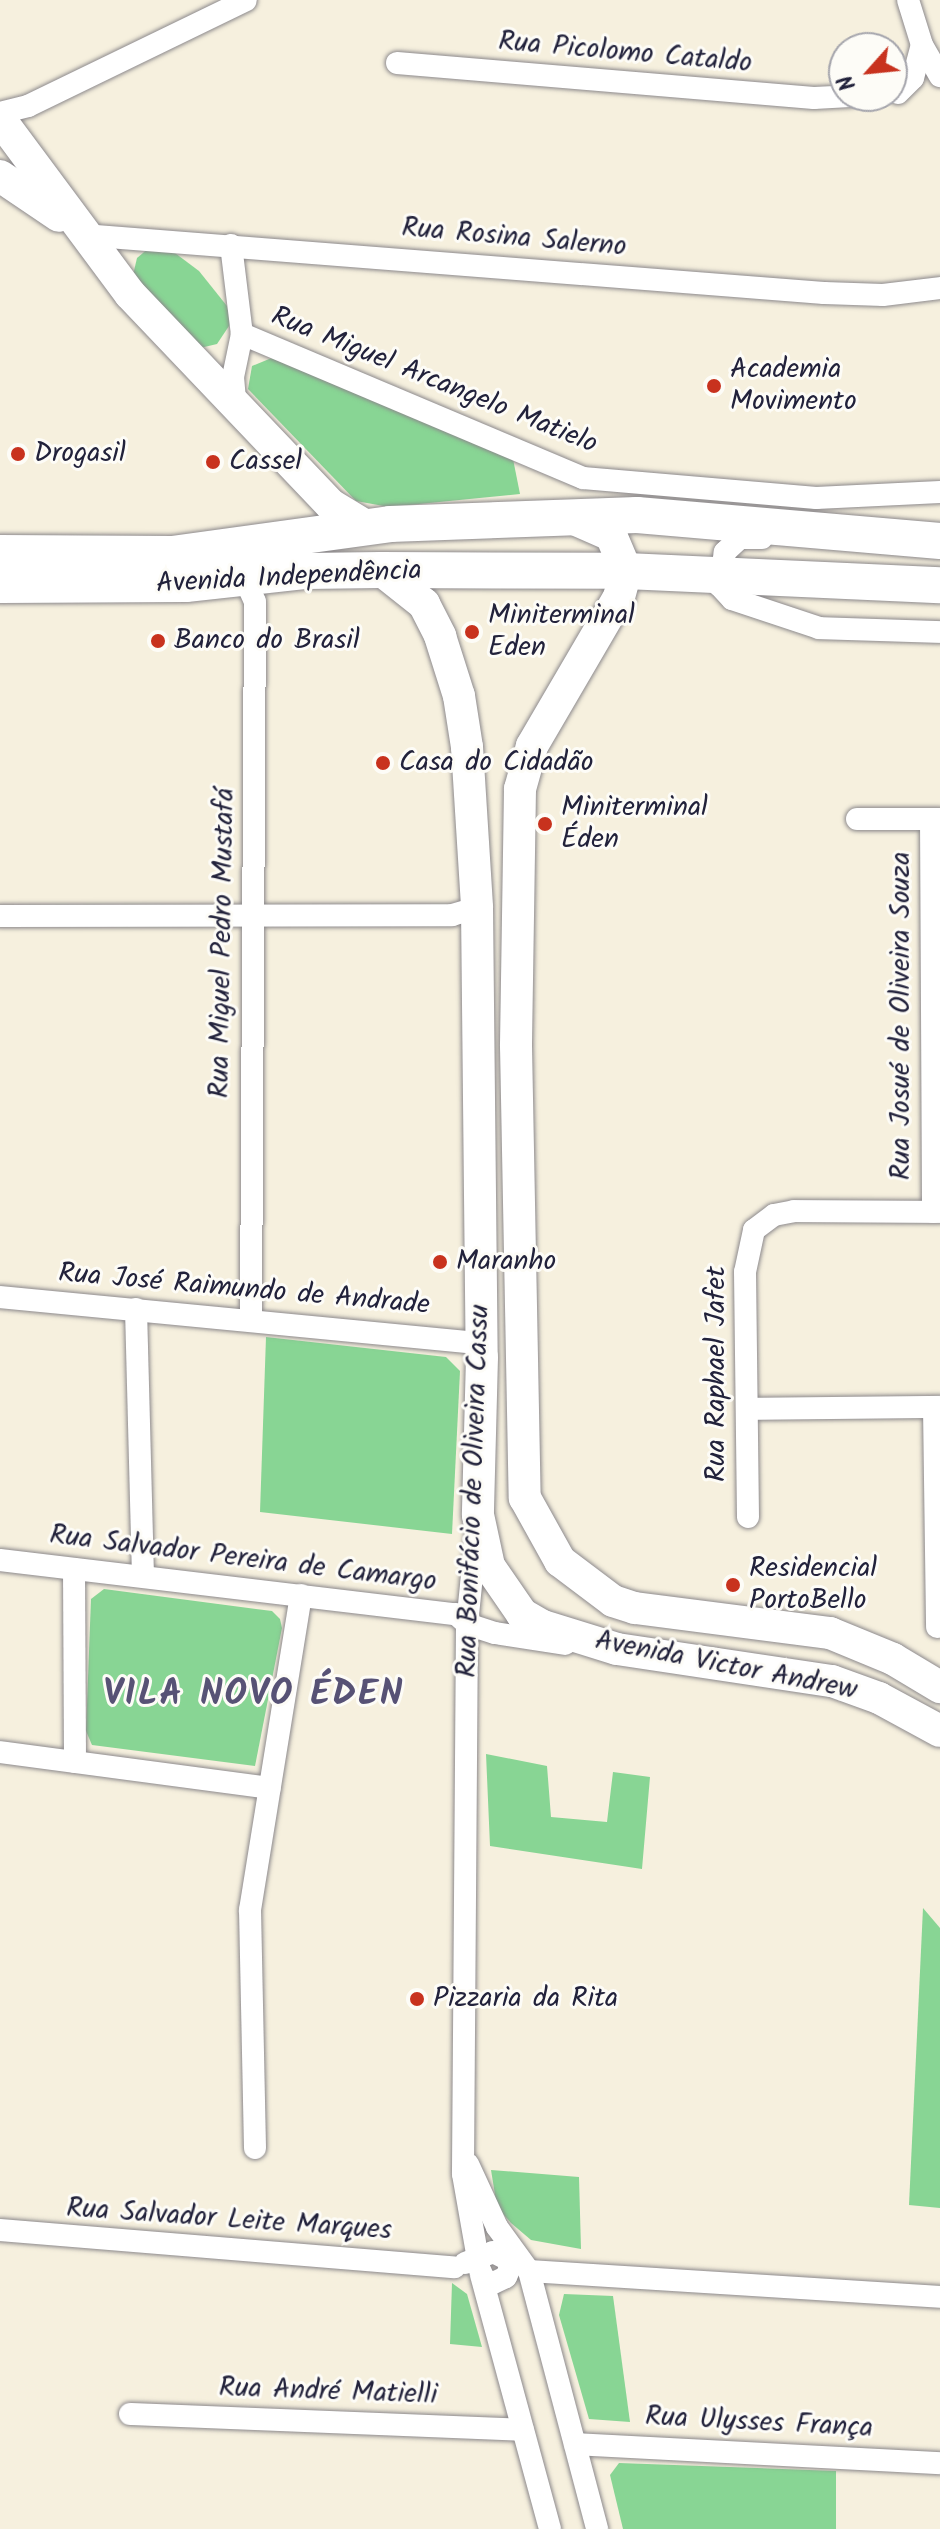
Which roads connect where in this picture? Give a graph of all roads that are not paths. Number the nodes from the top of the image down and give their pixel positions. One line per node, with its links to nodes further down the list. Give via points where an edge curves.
1 (246, 0): 10 (street)
2 (908, 0): 3 (street)
3 (922, 45): 5 (street); 6 (street)
4 (397, 63): 9 (street, Rua Picolomo Cataldo)
5 (940, 76)
6 (908, 82)
7 (940, 86): 8 (street)
8 (908, 91)
9 (828, 95)
10 (0, 116): 12 (main road)
11 (0, 176): 12 (main road)
12 (80, 232): 13 (street, Rua Rosina Salerno); 16 (main road, via 130,294)
13 (231, 245): 14 (street, Rua Rosina Salerno, via 824,293 883,295); 15 (street)
14 (940, 288)
15 (242, 334): 16 (street, via 233,377); 17 (street, Rua Miguel Arcangelo Matielo, via 583,478 831,499)
16 (235, 400): 19 (main road, via 331,505)
17 (940, 492)
18 (569, 517): 19 (main road, Avenida Independência); 20 (main road, Avenida Independência, via 637,515); 24 (main road, Avenida Independência, via 611,535)
19 (366, 526): 22 (main road, Avenida Independência, via 172,554)
20 (854, 534): 21 (main road, Avenida Independência); 25 (street, Avenida Independência, via 824,544 740,538 725,552)
21 (940, 541)
22 (0, 553)
23 (381, 570): 24 (main road, Avenida Independência); 26 (main road, Avenida Independência); 33 (main road, Rua Bonifácio de Oliveira Cassu, via 424,604 452,669 467,747)
24 (626, 571): 25 (main road, Avenida Independência); 32 (main road, Rua Bonifácio de Oliveira Cassu, via 619,597 532,746 520,789)
25 (718, 575): 28 (main road, Avenida Independência); 29 (street, via 722,592 732,599 819,628)
26 (234, 578): 27 (main road, Avenida Independência, via 186,584); 34 (street, Rua Miguel Pedro Mustafá, via 248,586 255,602)
27 (0, 585)
28 (940, 585)
29 (940, 632)
30 (857, 819): 31 (street)
31 (935, 819): 36 (street, Rua Josué de Oliveira Souza)
32 (516, 867): 33 (main road); 44 (main road, Rua Bonifácio de Oliveira Cassu)
33 (477, 908): 34 (street, via 452,915); 41 (main road, Rua Bonifácio de Oliveira Cassu)
34 (250, 915): 35 (street); 40 (street, Rua Miguel Pedro Mustafá)
35 (0, 916)
36 (937, 1014): 37 (street, Rua Josué de Oliveira Souza)
37 (937, 1212): 43 (street, Rua Raphael Jafet, via 794,1211 774,1215 754,1230 745,1272)
38 (0, 1297): 39 (street, Rua José Raimundo de Andrade)
39 (136, 1309): 40 (street, Rua José Raimundo de Andrade); 50 (street)
40 (251, 1319): 41 (street, Rua José Raimundo de Andrade)
41 (482, 1343): 44 (main road, via 506,1376 513,1440); 45 (main road, Rua Bonifácio de Oliveira Cassu)
42 (937, 1407): 43 (street); 54 (street)
43 (747, 1409): 46 (street, Rua Raphael Jafet)
44 (522, 1463): 48 (main road, Rua Bonifácio de Oliveira Cassu, via 530,1513)
45 (478, 1515): 53 (street, Rua Bonifácio de Oliveira Cassu); 55 (main road, Avenida Victor Andrew, via 489,1566 522,1614 543,1626)
46 (748, 1517)
47 (0, 1560): 49 (street, Rua Salvador Pereira de Camargo)
48 (560, 1561): 52 (main road, Avenida Victor Andrew, via 596,1592 635,1608)
49 (74, 1569): 50 (street, Rua Salvador Pereira de Camargo); 60 (street)
50 (143, 1576): 51 (street, Rua Salvador Pereira de Camargo)
51 (301, 1595): 53 (street, Rua Salvador Pereira de Camargo, via 456,1614); 61 (street)
52 (758, 1620): 56 (main road, via 729,1649 690,1646); 57 (main road, Avenida Victor Andrew, via 830,1633 893,1659)
53 (467, 1624): 55 (street, Rua Salvador Pereira de Camargo, via 520,1639); 63 (street, Rua Bonifácio de Oliveira Cassu)
54 (937, 1627)
55 (617, 1649): 56 (main road, Avenida Victor Andrew)
56 (669, 1656): 58 (main road, Avenida Victor Andrew, via 832,1681 879,1698)
57 (940, 1687)
58 (940, 1731)
59 (0, 1752): 60 (street)
60 (75, 1762): 61 (street)
61 (270, 1788): 62 (street, via 250,1910)
62 (255, 2148)
63 (463, 2153): 65 (street, Rua Bonifácio de Oliveira Cassu, via 467,2216); 66 (street, Rua Bonifácio de Oliveira Cassu, via 497,2227)
64 (0, 2230): 65 (street, Rua Salvador Leite Marques)
65 (486, 2268): 66 (street, Rua Salvador Leite Marques); 69 (street, Rua Bonifácio de Oliveira Cassu)
66 (529, 2271): 67 (street, Rua Salvador Leite Marques); 70 (street, Rua Bonifácio de Oliveira Cassu)
67 (940, 2297)
68 (130, 2414): 69 (street, Rua André Matielli)
69 (523, 2430): 72 (street, Rua Bonifácio de Oliveira Cassu)
70 (575, 2444): 71 (street, Rua Ulysses França); 73 (street, Rua Bonifácio de Oliveira Cassu)
71 (940, 2463)
72 (550, 2529)
73 (597, 2529)

